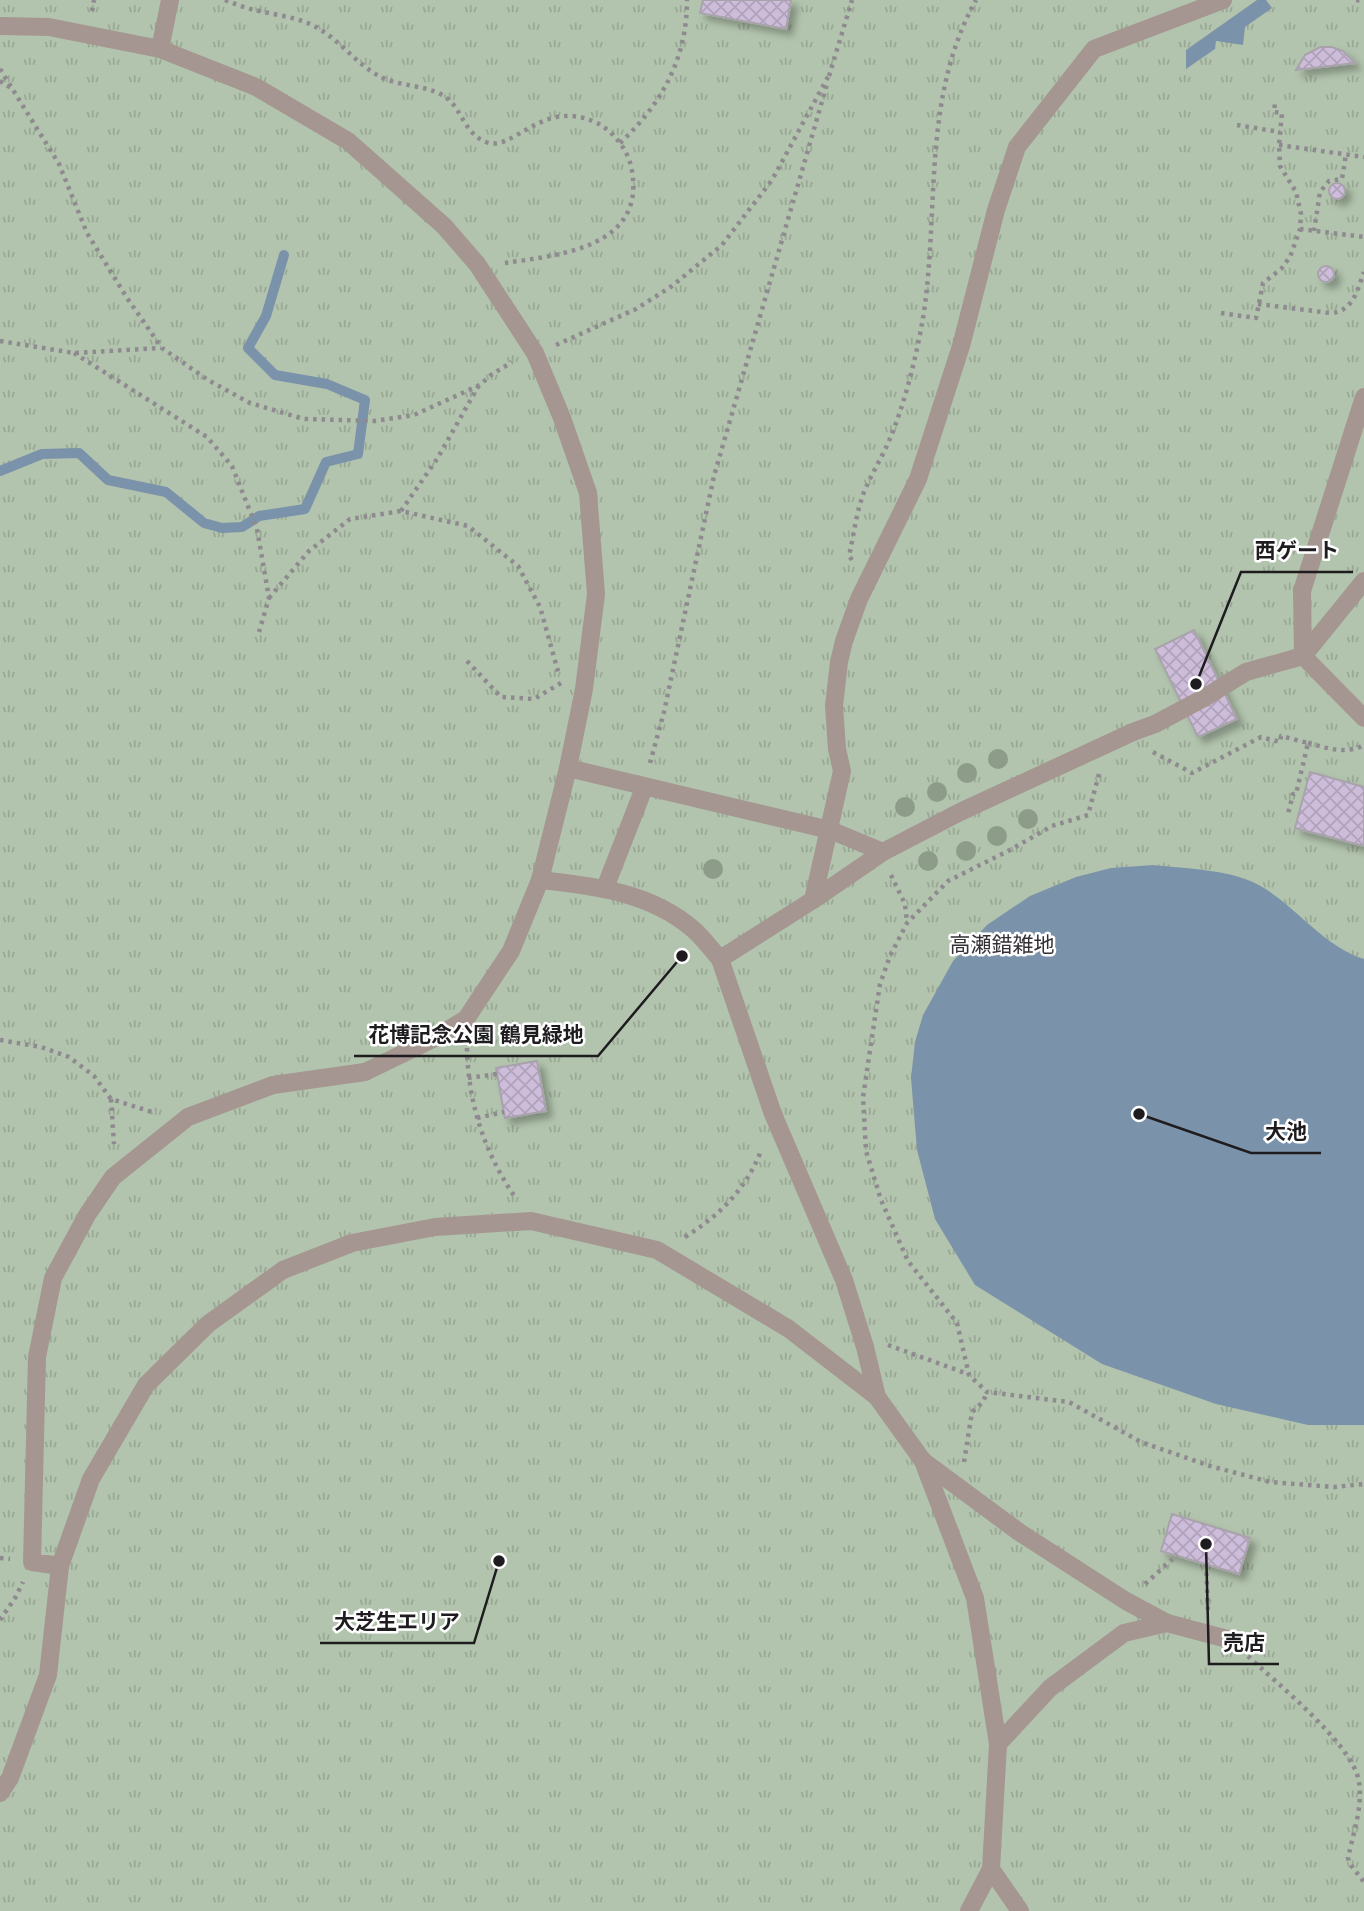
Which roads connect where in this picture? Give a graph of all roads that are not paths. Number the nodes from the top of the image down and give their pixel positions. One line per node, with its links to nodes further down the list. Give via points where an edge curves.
1 (170, 0): 4 (street)
2 (1223, 0): 11 (street, via 1094,49 1017,147 918,479 850,620 834,706 842,771)
3 (0, 26): 4 (street, via 49,27)
4 (160, 49): 9 (street, via 256,87 348,141 444,226 477,264 535,354 588,493 596,594)
5 (1364, 397): 7 (street, via 1302,591)
6 (1364, 581): 7 (street)
7 (1303, 656): 8 (street); 12 (street, via 1246,672 1155,724)
8 (1364, 718)
9 (568, 768): 10 (street); 13 (street)
10 (644, 788): 11 (street); 14 (street)
11 (830, 830): 12 (street); 15 (street)
12 (883, 852): 15 (street)
13 (540, 880): 14 (street); 19 (street, via 511,951 466,1019 365,1072 273,1085 188,1117 113,1177 53,1278 37,1357 32,1562)
14 (606, 887): 16 (street, via 660,906 694,930)
15 (813, 900): 16 (street)
16 (720, 959): 17 (street, via 773,1114 844,1280)
17 (877, 1398): 18 (street); 19 (street, via 789,1329 657,1251 531,1221 435,1227 352,1242 283,1270 208,1324 146,1385 92,1479)
18 (923, 1461): 20 (street, via 1018,1532); 22 (street, via 975,1598)
19 (60, 1566): 23 (street, via 48,1675 10,1778)
20 (1167, 1623): 21 (street); 22 (street, via 1124,1633 1050,1688)
21 (1231, 1640)
22 (998, 1744): 24 (street)
23 (0, 1793)
24 (991, 1869): 25 (street); 26 (street)
25 (969, 1911)
26 (1020, 1911)

